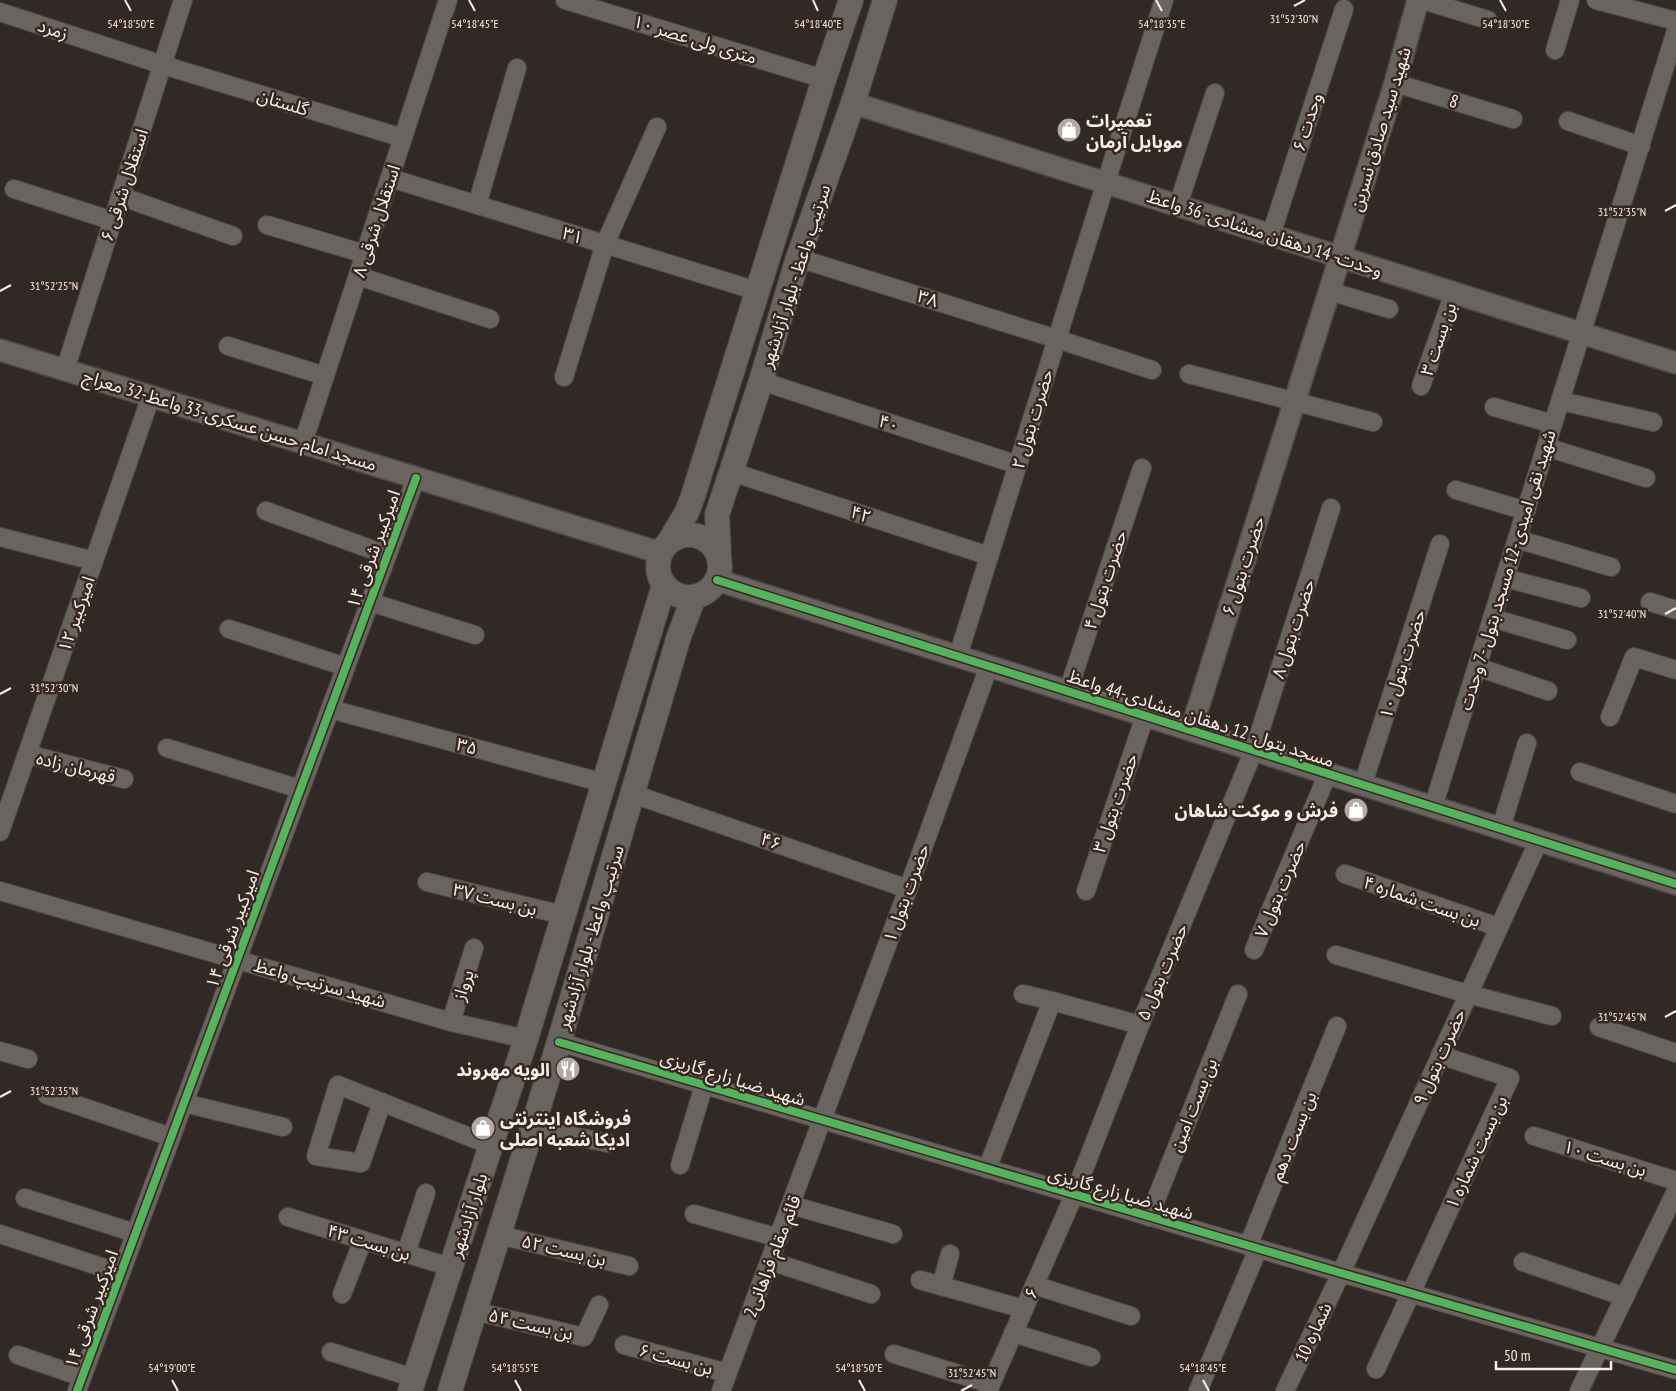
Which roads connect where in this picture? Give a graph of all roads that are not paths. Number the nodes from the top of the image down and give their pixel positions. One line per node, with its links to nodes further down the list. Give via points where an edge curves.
1 (183, 0): 16 (street, استقلال شرقی ۶)
2 (448, 0): 25 (street, استقلال شرقی ۸)
3 (565, 0): 18 (street, ۱۰ متری ولی عصر)
4 (851, 0): 18 (main road, سرتیپ واعظ - بلوار آزادشهر)
5 (885, 0): 21 (main road, سرتیپ واعظ - بلوار آزادشهر)
6 (1164, 0): 28 (street, حضرت بتول ۲)
7 (1420, 0): 12 (street); 19 (street, شهید سید صادق نسرین)
8 (1570, 0): 15 (street)
9 (1596, 0): 13 (street)
10 (1344, 8): 35 (street, وحدت ۶)
11 (0, 12): 16 (street, زمرد)
12 (1488, 20)
13 (1676, 21)
14 (1676, 31): 26 (street, شهید نقی امیدی-12 مسجد بتول -7 وحدت)
15 (1555, 50)
16 (162, 65): 25 (street, گلستان); 30 (street, استقلال شرقی ۶)
17 (518, 68): 31 (street)
18 (824, 79): 43 (main road, سرتیپ واعظ - بلوار آزادشهر)
19 (1396, 83): 22 (street, 8); 39 (street, شهید سید صادق نسرین)
20 (1215, 92): 32 (street)
21 (853, 102): 28 (street, وحدت- 14 دهقان منشادی- 36 واعظ); 40 (main road, سرتیپ واعظ - بلوار آزادشهر)
22 (1513, 119)
23 (1568, 121): 26 (street)
24 (657, 127): 37 (street)
25 (403, 138): 27 (street, استقلال شرقی ۸)
26 (1640, 146): 47 (street, شهید نقی امیدی-12 مسجد بتول -7 وحدت)
27 (390, 178): 31 (street, ۳۱); 38 (street, استقلال شرقی ۸)
28 (1106, 182): 32 (street, وحدت- 14 دهقان منشادی- 36 واعظ); 48 (street, حضرت بتول ۲)
29 (14, 189): 33 (street)
30 (120, 196): 33 (street, استقلال شرقی ۶); 36 (street)
31 (478, 205): 37 (street, ۳۱)
32 (1178, 205): 35 (street, وحدت- 14 دهقان منشادی- 36 واعظ)
33 (113, 221): 52 (street, استقلال شرقی ۶)
34 (268, 226): 38 (street)
35 (1271, 235): 39 (street, وحدت- 14 دهقان منشادی- 36 واعظ)
36 (233, 236)
37 (604, 244): 43 (street, ۳۱); 56 (street)
38 (365, 254): 41 (street, استقلال شرقی ۸)
39 (1340, 257): 42 (street, شهید سید صادق نسرین); 44 (street, وحدت- 14 دهقان منشادی- 36 واعظ)
40 (798, 258): 48 (street, ۳۸); 57 (main road, سرتیپ واعظ - بلوار آزادشهر)
41 (358, 276): 46 (street); 55 (street, استقلال شرقی ۸)
42 (1329, 291): 45 (street); 60 (street, حضرت بتول ۶)
43 (757, 292): 80 (main road, سرتیپ واعظ - بلوار آزادشهر, via 693,496)
44 (1454, 292): 47 (street, وحدت- 14 دهقان منشادی- 36 واعظ); 58 (street, بن بست ۳)
45 (1389, 309)
46 (490, 319)
47 (1582, 333): 51 (street, وحدت- 14 دهقان منشادی- 36 واعظ); 61 (street, شهید نقی امیدی-12 مسجد بتول -7 وحدت)
48 (1057, 339): 53 (street, ۳۸); 68 (street, حضرت بتول ۲)
49 (228, 346): 55 (street)
50 (0, 350): 52 (street, مسجد امام حسن عسکری-33 واعظ-32 معراج)
51 (1676, 363)
52 (65, 370): 59 (street, مسجد امام حسن عسکری-33 واعظ-32 معراج)
53 (1152, 370)
54 (1189, 374): 60 (street)
55 (325, 376): 66 (street, استقلال شرقی ۸)
56 (564, 377)
57 (761, 381): 68 (street, ۴۰); 70 (main road, سرتیپ واعظ - بلوار آزادشهر)
58 (1421, 386)
59 (151, 396): 66 (street, مسجد امام حسن عسکری-33 واعظ-32 معراج); 84 (street, امیرکبیر ۱۲)
60 (1295, 401): 63 (street); 108 (street, حضرت بتول ۶)
61 (1560, 401): 64 (street); 65 (street, شهید نقی امیدی-12 مسجد بتول -7 وحدت)
62 (1494, 407): 65 (street)
63 (1373, 422)
64 (1653, 422)
65 (1553, 424): 67 (street, شهید نقی امیدی-12 مسجد بتول -7 وحدت)
66 (303, 443): 71 (street, مسجد امام حسن عسکری-33 واعظ-32 معراج)
67 (1546, 447): 72 (street); 76 (street, شهید نقی امیدی-12 مسجد بتول -7 وحدت)
68 (1018, 465): 83 (street, حضرت بتول ۲)
69 (1142, 468): 103 (street, حضرت بتول ۴)
70 (732, 472): 81 (main road, سرتیپ واعظ - بلوار آزادشهر, via 717,514); 83 (street, ۴۲)
71 (416, 478): 80 (street, مسجد امام حسن عسکری-33 واعظ-32 معراج); 82 (street, ۱۴ امیرکبیر شرقی)
72 (1646, 478)
73 (1456, 490): 76 (street)
74 (1331, 508): 111 (street, حضرت بتول ۸)
75 (266, 511): 82 (street)
76 (1526, 511): 78 (street, شهید نقی امیدی-12 مسجد بتول -7 وحدت)
77 (0, 537): 84 (street)
78 (1517, 539): 85 (street); 86 (street, شهید نقی امیدی-12 مسجد بتول -7 وحدت)
79 (1440, 544): 117 (street, حضرت بتول ۱۰)
80 (665, 547): 81 (main road, via 678,537 698,536 714,546); 88 (main road, via 658,561)
81 (719, 555): 87 (main road)
82 (387, 556): 91 (street, ۱۴ امیرکبیر شرقی)
83 (989, 556): 98 (street, حضرت بتول ۲)
84 (94, 561): 112 (street, امیرکبیر ۱۲)
85 (1611, 567)
86 (1505, 578): 90 (street); 94 (street, شهید نقی امیدی-12 مسجد بتول -7 وحدت)
87 (718, 580): 89 (main road, via 704,594); 98 (street, مسجد بتول- 12 دهقان منشادی-44 واعظ)
88 (664, 585): 89 (main road, via 678,595); 116 (main road, سرتیپ واعظ - بلوار آزادشهر)
89 (694, 597): 119 (main road, سرتیپ واعظ - بلوار آزادشهر, via 679,636)
90 (1581, 598)
91 (370, 602): 96 (street); 100 (street, ۱۴ امیرکبیر شرقی)
92 (1650, 602): 93 (street)
93 (1676, 610)
94 (1492, 618): 97 (street); 101 (street, شهید نقی امیدی-12 مسجد بتول -7 وحدت)
95 (229, 629): 100 (street)
96 (475, 635)
97 (1567, 640)
98 (958, 656): 99 (street, مسجد بتول- 12 دهقان منشادی-44 واعظ)
99 (989, 666): 103 (street, مسجد بتول- 12 دهقان منشادی-44 واعظ); 128 (street, حضرت بتول ۱)
100 (346, 667): 105 (street, ۱۴ امیرکبیر شرقی)
101 (1477, 667): 104 (street); 121 (street, شهید نقی امیدی-12 مسجد بتول -7 وحدت)
102 (1676, 670): 107 (street, via 1634,657)
103 (1068, 691): 106 (street, مسجد بتول- 12 دهقان منشادی-44 واعظ)
104 (1548, 691)
105 (330, 709): 116 (street, ۳۵); 118 (street, ۱۴ امیرکبیر شرقی)
106 (1145, 716): 108 (street, مسجد بتول- 12 دهقان منشادی-44 واعظ); 130 (street, حضرت بتول ۳)
107 (1610, 717)
108 (1191, 730): 111 (street, مسجد بتول- 12 دهقان منشادی-44 واعظ)
109 (1527, 743): 122 (street)
110 (167, 748): 118 (street)
111 (1254, 750): 114 (street, مسجد بتول- 12 دهقان منشادی-44 واعظ); 143 (street, حضرت بتول ۵)
112 (27, 754): 115 (street, قهرمان زاده); 123 (street, امیرکبیر ۱۲)
113 (1580, 772): 120 (street)
114 (1328, 774): 117 (street, مسجد بتول- 12 دهقان منشادی-44 واعظ); 134 (street, حضرت بتول ۷)
115 (124, 779)
116 (604, 783): 131 (main road, سرتیپ واعظ - بلوار آزادشهر)
117 (1363, 784): 121 (street, مسجد بتول- 12 دهقان منشادی-44 واعظ)
118 (300, 789): 136 (street, ۱۴ امیرکبیر شرقی)
119 (633, 794): 128 (street, ۴۶); 147 (main road, سرتیپ واعظ - بلوار آزادشهر)
120 (1676, 804)
121 (1433, 807): 122 (street, مسجد بتول- 12 دهقان منشادی-44 واعظ)
122 (1501, 828): 124 (street, مسجد بتول- 12 دهقان منشادی-44 واعظ)
123 (0, 832)
124 (1539, 840): 127 (street, مسجد بتول- 12 دهقان منشادی-44 واعظ); 132 (street, حضرت بتول ۹)
125 (1345, 874): 132 (street, بن بست شماره ۴)
126 (427, 882): 131 (street, بن بست ۳۷)
127 (1676, 884)
128 (908, 889): 156 (street, حضرت بتول ۱)
129 (0, 891): 136 (street, شهید سرتیپ واعظ)
130 (1086, 891)
131 (563, 915): 146 (main road, سرتیپ واعظ - بلوار آزادشهر)
132 (1498, 927): 139 (street, حضرت بتول ۹)
133 (474, 948): 142 (street, پرواز)
134 (1254, 950)
135 (1336, 955): 139 (street)
136 (236, 959): 142 (street, شهید سرتیپ واعظ); 155 (street, ۱۴ امیرکبیر شرقی)
137 (1023, 994): 140 (street)
138 (1238, 994): 173 (street, بن بست امین)
139 (1468, 994): 141 (street); 150 (street, حضرت بتول ۹)
140 (1052, 1001): 143 (street); 164 (street)
141 (1552, 1016)
142 (451, 1022): 146 (street, شهید سرتیپ واعظ)
143 (1140, 1025): 167 (street, حضرت بتول ۵)
144 (1337, 1026): 180 (street, بن بست دهم)
145 (1599, 1027): 149 (street)
146 (526, 1039): 162 (main road, بلوار آزادشهر)
147 (559, 1042): 152 (street, شهید ضیا زارع گاریزی); 158 (main road, سرتیپ واعظ - بلوار آزادشهر)
148 (0, 1051): 151 (street)
149 (1676, 1053)
150 (1440, 1055): 188 (street, حضرت بتول ۹); 194 (street, بن بست شماره ۱, via 1510,1078)
151 (28, 1060)
152 (704, 1085): 156 (street, شهید ضیا زارع گاریزی); 163 (street)
153 (48, 1094): 160 (street)
154 (382, 1102): 154 (street, via 338,1085 316,1156 361,1163); 162 (street)
155 (184, 1103): 157 (street); 160 (street, ۱۴ امیرکبیر شرقی)
156 (823, 1120): 164 (street, شهید ضیا زارع گاریزی); 170 (street, 2قائم مقام فراهانی)
157 (283, 1127)
158 (532, 1128): 161 (street); 177 (main road, سرتیپ واعظ - بلوار آزادشهر)
159 (1534, 1136): 165 (street, بن بست ۱۰)
160 (171, 1137): 174 (street, ۱۴ امیرکبیر شرقی)
161 (608, 1143)
162 (490, 1145): 186 (main road, بلوار آزادشهر)
163 (680, 1165)
164 (987, 1169): 167 (street, شهید ضیا زارع گاریزی)
165 (1676, 1181)
166 (426, 1193): 181 (street)
167 (1074, 1195): 173 (street, شهید ضیا زارع گاریزی); 190 (street, ۶)
168 (1675, 1196): 195 (street)
169 (25, 1198): 174 (street)
170 (791, 1205): 176 (street); 178 (street, 2قائم مقام فراهانی)
171 (694, 1214): 178 (street)
172 (288, 1217): 179 (street, بن بست ۴۳)
173 (1149, 1217): 180 (street, شهید ضیا زارع گاریزی)
174 (135, 1233): 187 (street, ۱۴ امیرکبیر شرقی)
175 (0, 1234): 187 (street)
176 (894, 1234)
177 (499, 1235): 185 (street, بن بست ۵۲); 198 (main road, سرتیپ واعظ - بلوار آزادشهر)
178 (779, 1238): 183 (street, 2قائم مقام فراهانی)
179 (363, 1240): 181 (street, بن بست ۴۳); 192 (street)
180 (1253, 1247): 188 (street, شهید ضیا زارع گاریزی); 215 (street, بن بست دهم)
181 (406, 1253): 186 (street, بن بست ۴۳)
182 (950, 1254): 191 (street)
183 (770, 1261): 193 (street); 209 (street, 2قائم مقام فراهانی)
184 (1523, 1262): 195 (street)
185 (629, 1266)
186 (450, 1267): 211 (main road, بلوار آزادشهر)
187 (120, 1273): 210 (street, ۱۴ امیرکبیر شرقی)
188 (1341, 1273): 194 (street, شهید ضیا زارع گاریزی); 216 (street, شماره 10)
189 (920, 1280): 191 (street)
190 (1034, 1285): 197 (street, ۶); 199 (street)
191 (941, 1286): 197 (street)
192 (342, 1294)
193 (871, 1294)
194 (1412, 1294): 202 (street, شهید ضیا زارع گاریزی); 207 (street)
195 (1625, 1297): 202 (street)
196 (599, 1305): 198 (street, بن بست ۵۴, via 584,1337)
197 (1024, 1309): 200 (street, ۶)
198 (474, 1311): 213 (main road, سرتیپ واعظ - بلوار آزادشهر)
199 (1131, 1316)
200 (1013, 1333): 206 (street); 212 (street, ۶)
201 (624, 1345): 209 (street, بن بست ۶)
202 (1601, 1348): 208 (street, شهید ضیا زارع گاریزی); 217 (street)
203 (331, 1352): 211 (street)
204 (894, 1354): 212 (street)
205 (18, 1355): 210 (street)
206 (1091, 1357)
207 (1376, 1370)
208 (1676, 1370)
209 (727, 1373): 214 (street, 2قائم مقام فراهانی)
210 (79, 1384)
211 (412, 1385)
212 (990, 1388)
213 (450, 1391)
214 (721, 1391)
215 (1198, 1391)
216 (1285, 1391)
217 (1579, 1391)

